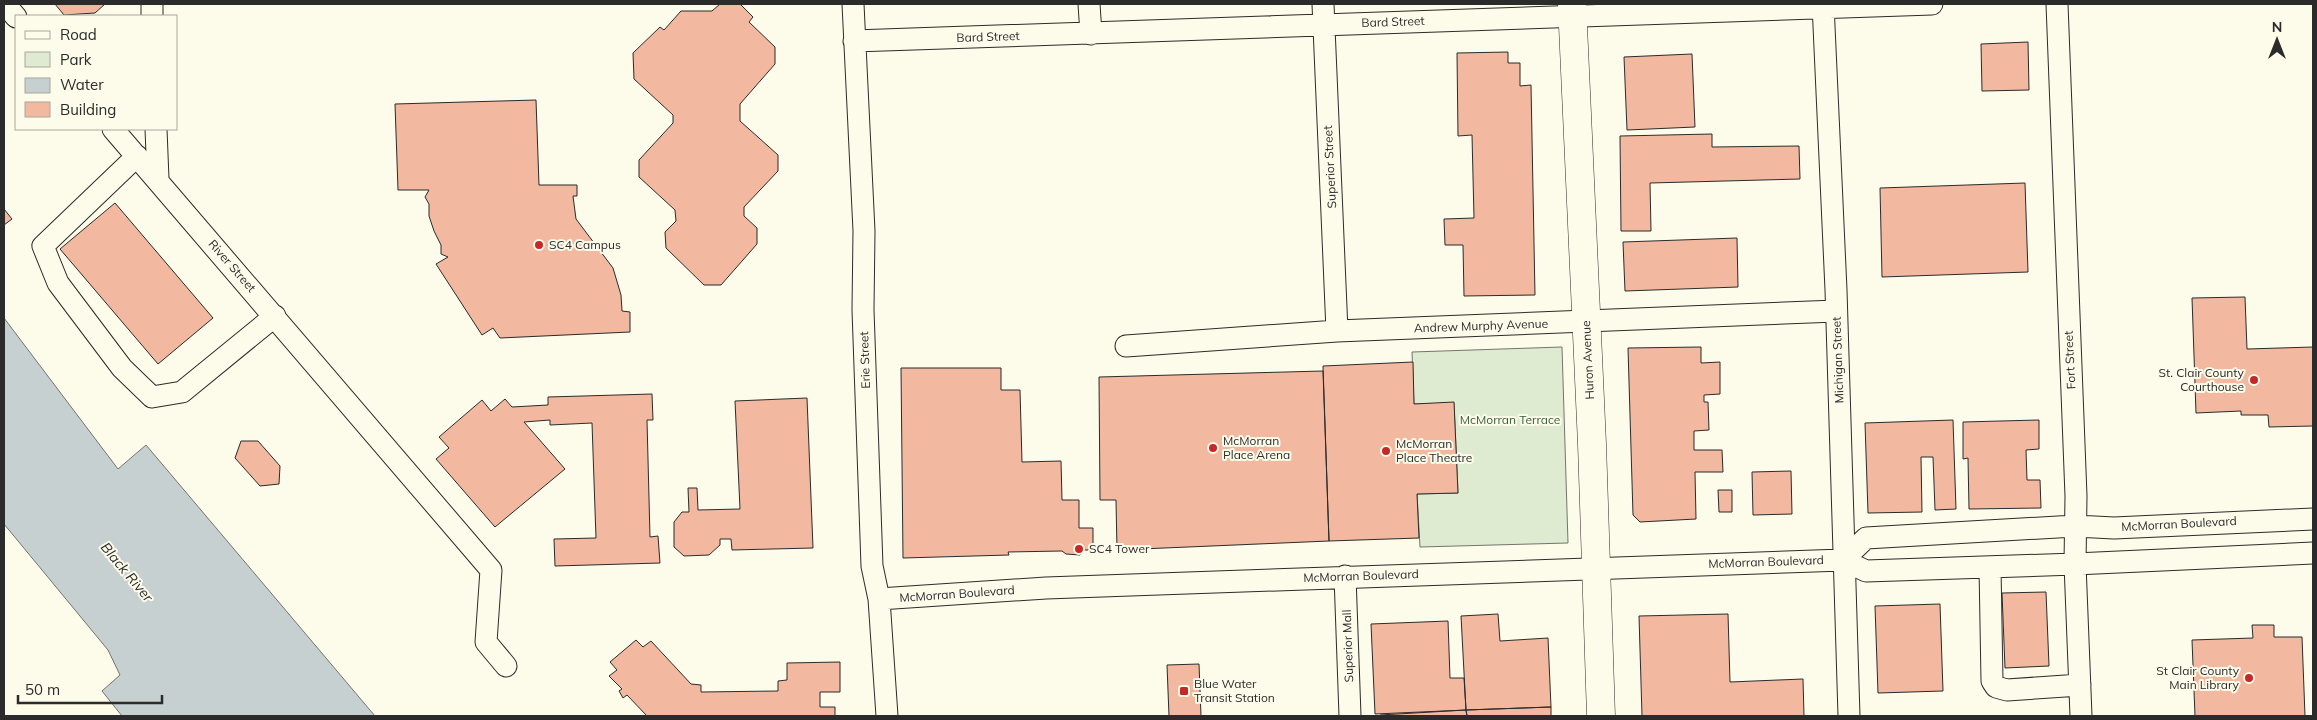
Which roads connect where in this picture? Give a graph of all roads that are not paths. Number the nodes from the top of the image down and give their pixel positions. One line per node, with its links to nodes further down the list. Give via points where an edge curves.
1 (5, 4): 9 (street)
2 (853, 4): 11 (street, Erie Street)
3 (1089, 4): 10 (street)
4 (1932, 4): 6 (street, Bard Street)
5 (2057, 4): 22 (street, Fort Street)
6 (1823, 6): 7 (street, Bard Street); 16 (street, Michigan Street)
7 (1572, 10): 8 (street, Bard Street); 18 (main road, Huron Avenue)
8 (1323, 14): 10 (street, Bard Street); 19 (street, Superior Street)
9 (15, 16)
10 (1091, 34): 11 (street, Bard Street)
11 (854, 41): 29 (street, Erie Street, via 864,231 863,310 872,566)
12 (114, 130): 14 (street, River Street)
13 (156, 130): 15 (street)
14 (137, 156): 15 (street, River Street); 17 (street, via 43,246 58,283 122,368 152,397 182,392)
15 (158, 179): 17 (street, River Street)
16 (1836, 311): 18 (street, Andrew Murphy Avenue); 24 (street, Michigan Street)
17 (275, 316): 30 (street, River Street, via 491,570 486,642)
18 (1585, 322): 19 (street, Andrew Murphy Avenue); 26 (main road, Huron Avenue)
19 (1337, 331): 20 (street, Andrew Murphy Avenue)
20 (1126, 346)
21 (2313, 519): 22 (street, McMorran Boulevard, via 2114,528)
22 (2075, 526): 24 (street, McMorran Boulevard, via 1866,538); 25 (street, Fort Street)
23 (2313, 553): 25 (street, McMorran Boulevard)
24 (1843, 560): 26 (street, McMorran Boulevard); 27 (street, McMorran Boulevard, via 1866,571); 35 (street, Michigan Street)
25 (2075, 564): 27 (street, McMorran Boulevard); 31 (street, Fort Street)
26 (1596, 567): 28 (street, McMorran Boulevard); 34 (main road, Huron Avenue)
27 (1990, 567): 31 (street, via 1992,681 1996,687 2007,690)
28 (1345, 576): 29 (street, McMorran Boulevard, via 1046,588); 33 (street, Superior Mall)
29 (879, 599): 32 (street, Erie Street)
30 (506, 666)
31 (2080, 685): 36 (street, Fort Street)
32 (887, 716)
33 (1350, 716)
34 (1600, 716)
35 (1849, 716)
36 (2081, 716)

